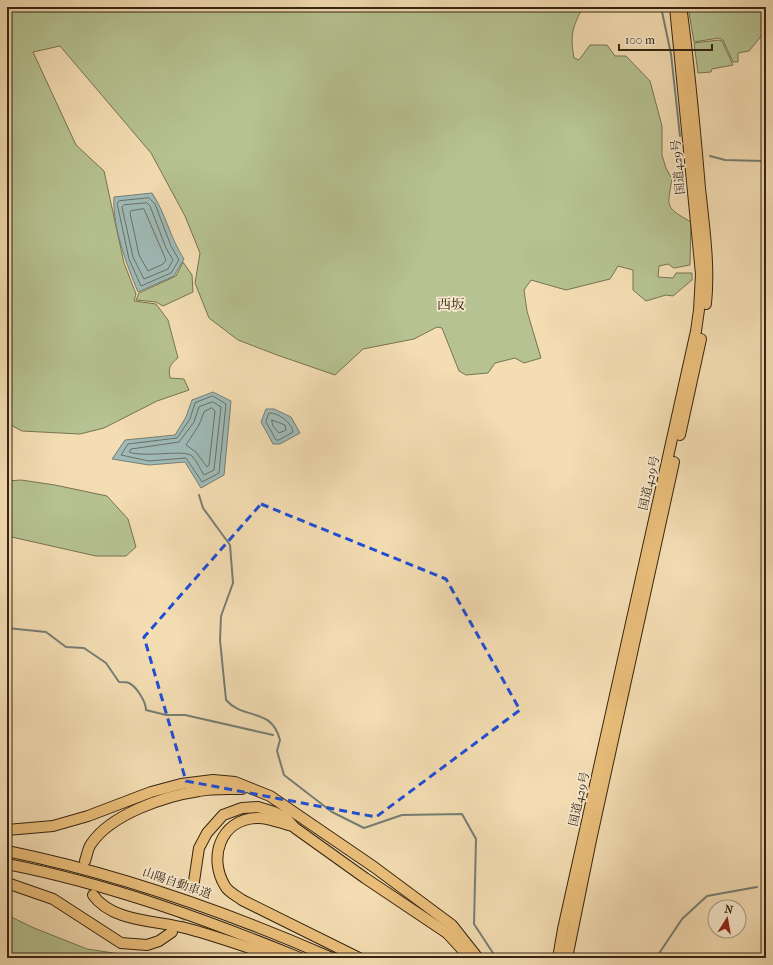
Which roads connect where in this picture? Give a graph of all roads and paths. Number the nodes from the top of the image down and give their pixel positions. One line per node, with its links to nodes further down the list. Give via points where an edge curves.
1 (675, 7): 19 (highway, 国道429号, via 699,260 699,310)
2 (682, 7): 20 (highway, 国道429号, via 704,231 707,284 705,317)
3 (250, 789): 5 (highway, via 235,782 212,780 181,784 53,826); 7 (highway, via 199,791 151,804 122,817 106,828 90,845); 18 (highway, via 270,796 374,867 452,925)
4 (295, 828): 10 (highway, via 285,818 258,807 242,808 223,815 207,833 199,848); 16 (highway, via 257,818 245,820 227,831 218,846 216,864 226,888 242,900); 17 (highway, via 447,933)
5 (7, 830)
6 (7, 851): 15 (highway, 山陽自動車道, via 81,868 169,893)
7 (85, 861)
8 (7, 864): 14 (highway, via 78,880 164,906)
9 (7, 883): 12 (highway, via 53,899 121,943 147,945)
10 (193, 888)
11 (93, 895): 13 (highway, via 99,903 128,916 188,929)
12 (172, 932)
13 (279, 958)
14 (300, 958)
15 (332, 958)
16 (359, 958)
17 (471, 958)
18 (478, 958)
19 (558, 958)
20 (567, 958)

